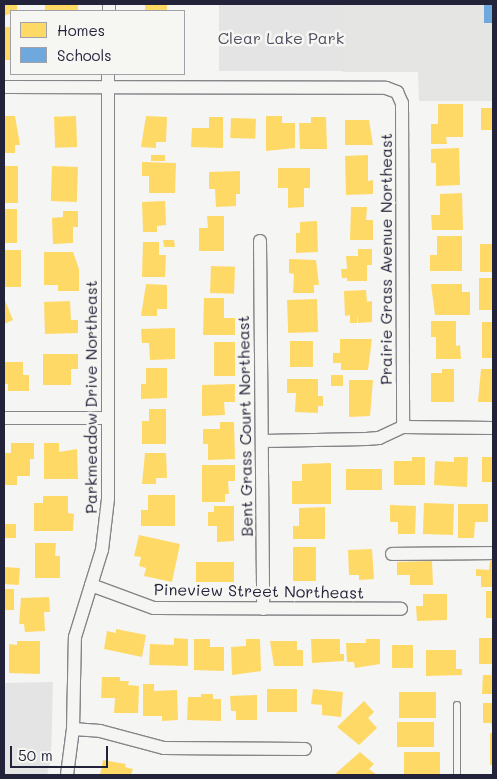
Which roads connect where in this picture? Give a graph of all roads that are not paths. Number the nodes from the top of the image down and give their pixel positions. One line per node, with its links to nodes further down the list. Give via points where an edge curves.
1 (108, 75): 3 (street, Parkmeadow Drive Northeast)
2 (4, 87): 3 (street)
3 (108, 87): 6 (street, Parkmeadow Drive Northeast); 7 (street, Prairie Grass Avenue Northeast, via 386,88 397,92 402,102)
4 (260, 241): 9 (street, Bent Grass Court Northeast, via 260,416)
5 (4, 418): 6 (street)
6 (108, 418): 12 (street, Parkmeadow Drive Northeast, via 106,524)
7 (403, 427): 8 (street); 9 (street, via 379,438)
8 (493, 428)
9 (264, 441): 14 (street, Bent Grass Court Northeast)
10 (493, 553): 11 (street)
11 (392, 554)
12 (91, 585): 14 (street, Pineview Street Northeast, via 154,608); 16 (street, Parkmeadow Drive Northeast, via 75,636)
13 (401, 609): 14 (street, Pineview Street Northeast)
14 (263, 610)
15 (457, 705): 19 (lane)
16 (73, 729): 17 (street, via 100,731 164,748); 18 (street, Parkmeadow Drive Northeast)
17 (305, 749)
18 (67, 775)
19 (457, 775)

